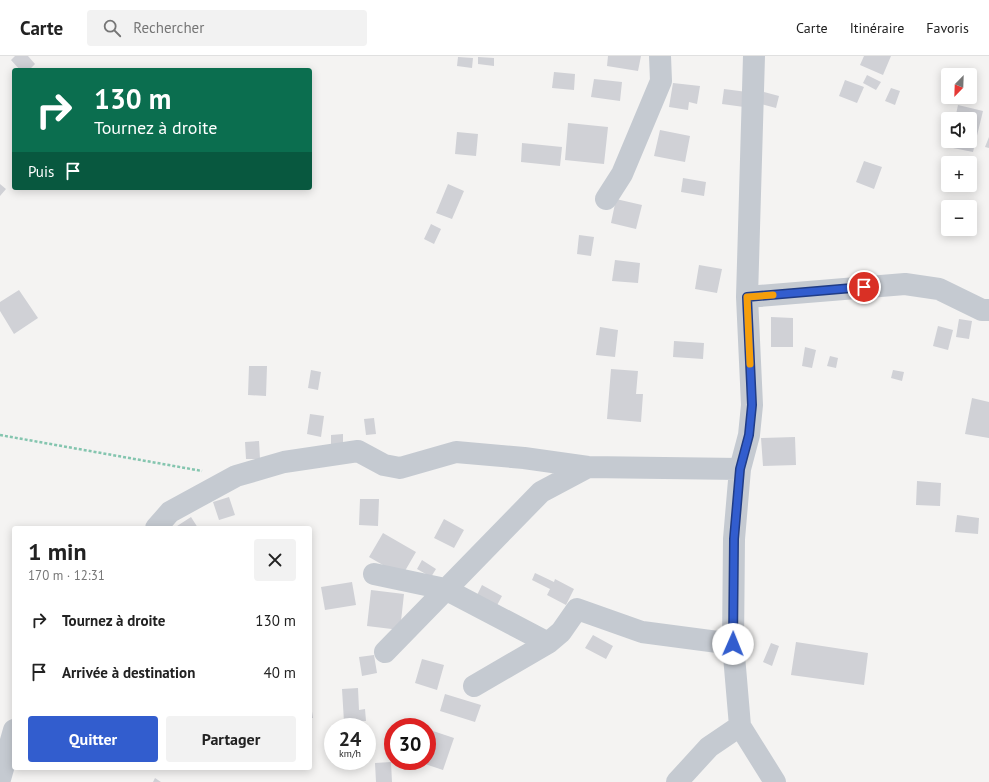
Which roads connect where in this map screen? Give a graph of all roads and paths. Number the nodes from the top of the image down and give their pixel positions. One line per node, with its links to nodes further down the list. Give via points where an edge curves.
1 (660, 56): 3 (street, via 662,81 622,174)
2 (754, 56): 4 (street)
3 (606, 199)
4 (747, 297): 5 (street, via 905,284 939,289 982,310); 8 (street, via 752,405 749,435)
5 (989, 310)
6 (0, 435): 9 (path)
7 (588, 467): 8 (street); 10 (street, via 456,452 400,468 384,465 358,451 284,462 236,476 170,512); 12 (street, via 541,492)
8 (740, 469): 14 (street, via 734,539)
9 (206, 471)
10 (158, 526)
11 (374, 574): 12 (street)
12 (445, 589): 13 (street); 15 (street)
13 (548, 643): 14 (street, via 561,632 577,608 642,632); 16 (street)
14 (733, 644): 17 (street)
15 (385, 652)
16 (474, 686)
17 (740, 726): 20 (street, via 709,747); 21 (street)
18 (12, 738): 19 (street)
19 (3, 776)
20 (677, 782)
21 (774, 782)

